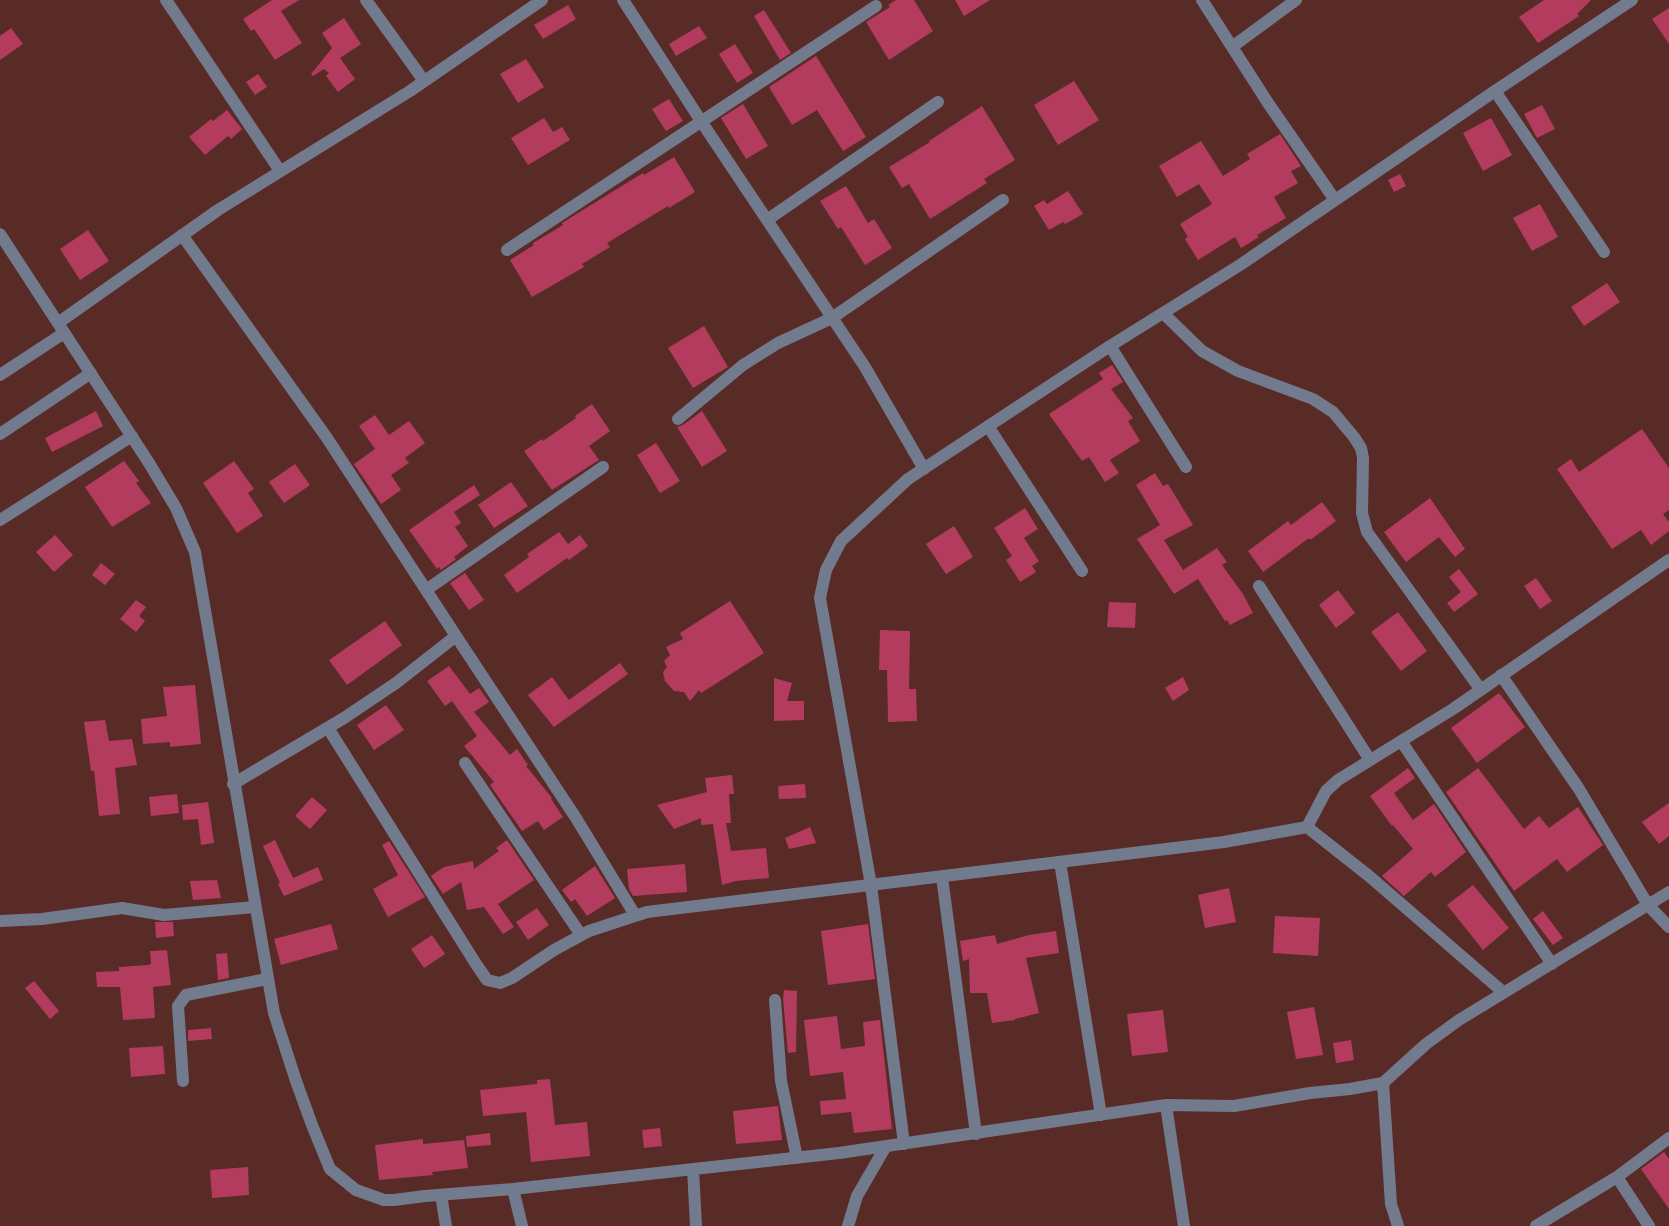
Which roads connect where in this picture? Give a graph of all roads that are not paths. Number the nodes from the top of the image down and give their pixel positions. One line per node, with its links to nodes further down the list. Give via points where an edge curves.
1 (166, 0): 14 (street)
2 (366, 0): 10 (street)
3 (542, 0): 10 (street)
4 (623, 0): 13 (street)
5 (1202, 0): 9 (street)
6 (1296, 0): 9 (street)
7 (1632, 0): 11 (street)
8 (876, 6): 13 (street)
9 (1232, 47): 16 (street)
10 (424, 81): 14 (street)
11 (1495, 91): 16 (street); 21 (street)
12 (938, 102): 17 (street)
13 (701, 121): 17 (street); 20 (street)
14 (280, 172): 19 (street)
15 (1003, 200): 23 (street)
16 (1335, 200): 22 (street, via 1240,265)
17 (767, 220): 23 (street)
18 (0, 234): 24 (street)
19 (182, 235): 24 (street); 39 (street, via 327,438)
20 (507, 250)
21 (1604, 252)
22 (1163, 312): 25 (street); 42 (street, via 1202,351 1238,371 1313,399 1333,412 1354,437 1363,458 1362,514 1367,532)
23 (832, 318): 28 (street, via 778,343 742,365); 34 (street, via 865,367)
24 (61, 328): 26 (street); 27 (street)
25 (1110, 346): 29 (street); 33 (street)
26 (90, 373): 30 (street); 31 (street)
27 (0, 375)
28 (678, 420)
29 (988, 426): 34 (street); 37 (street)
30 (0, 434)
31 (132, 436): 35 (street); 47 (street, via 176,508 194,552)
32 (603, 467): 39 (street)
33 (1186, 467)
34 (924, 469): 51 (street, via 908,479 841,541 826,570 820,598)
35 (0, 520)
36 (1669, 560): 41 (street)
37 (1082, 571)
38 (1259, 586): 45 (street)
39 (426, 590): 40 (street)
40 (456, 636): 43 (street, via 396,684); 55 (street, via 576,818)
41 (1501, 675): 42 (street); 53 (street, via 1579,789)
42 (1481, 690): 44 (street)
43 (328, 728): 47 (street); 58 (street, via 487,980 500,983 512,978)
44 (1401, 740): 45 (street); 59 (street)
45 (1370, 760): 48 (street, via 1326,791)
46 (465, 763): 58 (street)
47 (233, 784): 54 (street)
48 (1307, 827): 49 (street, via 1224,842); 61 (street)
49 (1060, 862): 50 (street); 66 (street)
50 (942, 877): 51 (street); 67 (street)
51 (871, 885): 55 (street); 69 (street)
52 (1669, 892): 53 (street)
53 (1648, 905): 57 (street); 59 (street)
54 (255, 907): 56 (street, via 164,915 122,908); 60 (street)
55 (635, 916): 58 (street)
56 (0, 921)
57 (1669, 927)
58 (581, 935)
59 (1552, 964): 61 (street)
60 (267, 979): 63 (street, via 186,995 178,1006); 75 (street, via 274,1014 296,1081 330,1169 356,1190 384,1200)
61 (1503, 992): 64 (street, via 1426,1044)
62 (775, 1000): 71 (street, via 781,1081)
63 (183, 1081)
64 (1384, 1082): 65 (street, via 1234,1106); 81 (street, via 1391,1204)
65 (1166, 1106): 66 (street); 80 (street)
66 (1101, 1115): 67 (street)
67 (976, 1134): 69 (street)
68 (1669, 1138): 73 (street)
69 (904, 1144): 70 (street)
70 (886, 1146): 71 (street); 79 (street, via 857,1196)
71 (798, 1158): 72 (street)
72 (693, 1169): 74 (street); 78 (street)
73 (1617, 1177): 82 (street); 83 (street)
74 (513, 1189): 75 (street); 77 (street)
75 (441, 1195): 76 (street)
76 (446, 1226)
77 (522, 1226)
78 (696, 1226)
79 (848, 1226)
80 (1184, 1226)
81 (1398, 1226)
82 (1536, 1226)
83 (1649, 1226)

